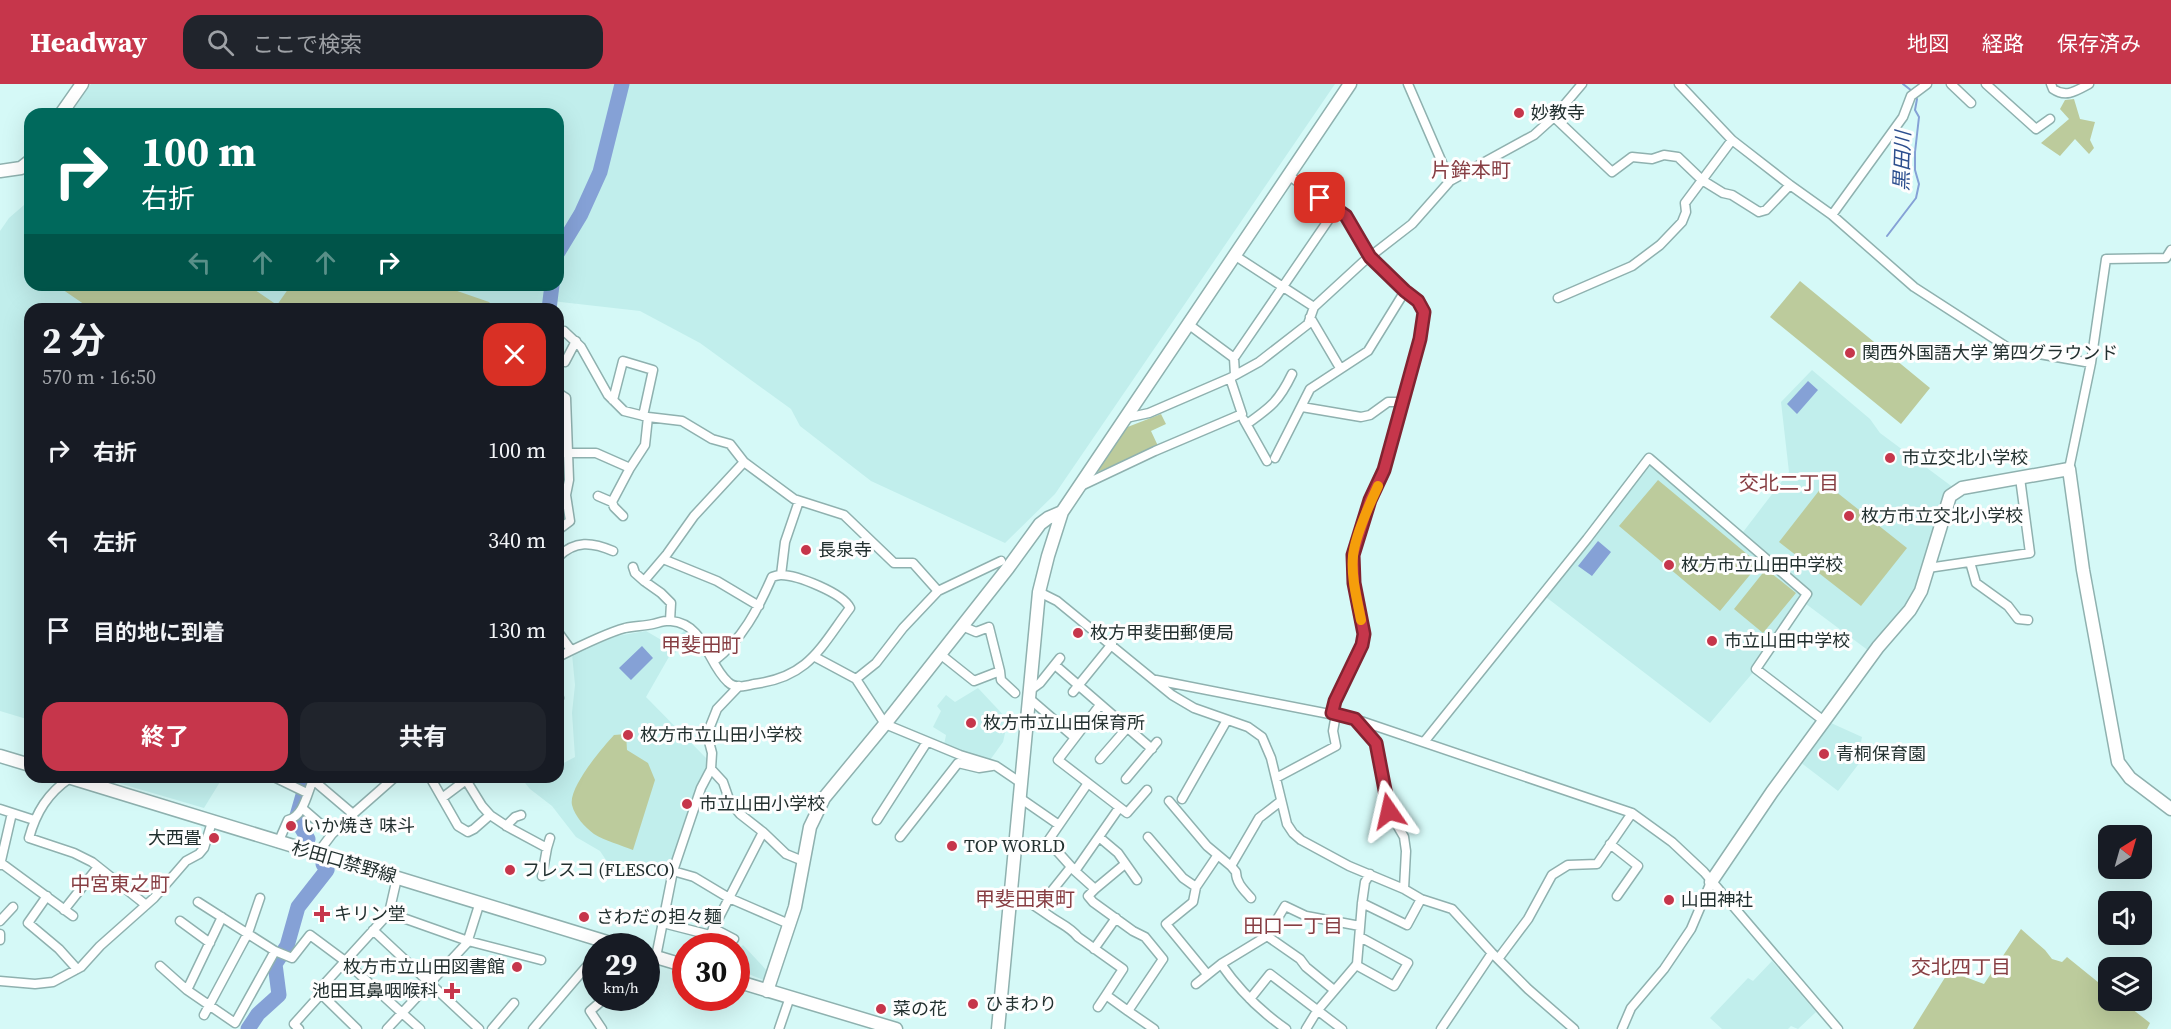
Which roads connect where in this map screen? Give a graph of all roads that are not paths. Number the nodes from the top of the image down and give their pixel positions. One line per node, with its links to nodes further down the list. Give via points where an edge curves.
1 (82, 84): 12 (street)
2 (1350, 84): 18 (street)
3 (1408, 84): 20 (street)
4 (1582, 84): 13 (street)
5 (1679, 84): 15 (street)
6 (1926, 84): 23 (street, via 1914,93 1903,117)
7 (1951, 84): 11 (street)
8 (1986, 84): 14 (street, via 2036,129)
9 (2051, 84): 10 (street, via 2064,94)
10 (2089, 84)
11 (1971, 103)
12 (65, 108)
13 (1554, 117): 19 (street, via 1612,172 1632,157 1652,159 1664,155 1678,157); 20 (street, via 1534,135)
14 (2050, 119)
15 (1732, 140): 19 (street); 21 (street)
16 (24, 166): 17 (street)
17 (0, 171)
18 (1288, 175): 22 (street); 25 (street)
19 (1702, 180): 21 (street, via 1759,212 1766,210); 29 (street, via 1685,204 1682,222 1660,245 1632,266)
20 (1450, 181): 26 (street, via 1412,224)
21 (1790, 185): 23 (street)
22 (1336, 209): 26 (street, via 1346,216); 27 (street)
23 (1832, 215): 37 (street, via 1914,287 2010,349)
24 (2171, 250): 37 (street, via 2166,258 2106,259)
25 (1234, 255): 27 (street); 32 (street)
26 (1370, 257): 28 (street); 30 (street)
27 (1283, 286): 30 (street); 35 (street)
28 (1405, 291): 38 (street, via 1368,351); 43 (street, via 1424,312)
29 (1558, 298)
30 (1314, 307): 31 (street)
31 (1310, 317): 38 (street); 40 (street, via 1308,324 1259,362)
32 (1188, 324): 35 (street); 47 (street)
33 (564, 331): 34 (street)
34 (576, 341): 36 (street); 42 (street)
35 (1234, 357): 40 (street)
36 (565, 363)
37 (2091, 363): 53 (street)
38 (1340, 368): 44 (street, via 1310,389)
39 (1292, 374): 48 (street, via 1271,407)
40 (1232, 377): 45 (street); 47 (street, via 1149,413)
41 (564, 397): 50 (street)
42 (613, 400): 46 (street, via 624,411); 46 (street, via 623,361 653,370)
43 (1403, 402): 44 (street, via 1388,402 1361,417); 92 (street, via 1384,470 1353,555 1364,634 1335,701)
44 (1302, 407): 48 (street, via 1271,460)
45 (1242, 414): 48 (street); 55 (street)
46 (646, 416): 51 (street, via 682,421 712,439 730,444); 52 (street, via 645,445)
47 (1126, 418): 55 (street)
48 (1247, 424)
49 (564, 453): 50 (street)
50 (568, 453): 52 (street, via 596,453); 61 (street, via 566,495 570,521)
51 (744, 462): 57 (street); 64 (street, via 694,516)
52 (630, 468): 58 (street)
53 (2069, 469): 54 (street); 128 (street, via 2118,762 2130,778)
54 (2020, 478): 65 (street, via 2030,553); 68 (street, via 1962,488 1950,496)
55 (1080, 486): 59 (street)
56 (598, 496): 58 (street)
57 (799, 501): 69 (street, via 785,542); 71 (street, via 844,515 894,563 912,563)
58 (612, 502): 60 (street)
59 (1062, 512): 66 (street, via 1040,524); 72 (street)
60 (623, 516)
61 (564, 526)
62 (564, 551): 63 (street, via 585,543)
63 (613, 551)
64 (663, 559): 70 (street); 73 (street, via 717,581)
65 (1971, 562): 68 (street); 74 (street, via 1976,583 2008,606 2018,619)
66 (1005, 564): 71 (street); 76 (street)
67 (633, 567): 70 (street)
68 (1928, 568): 95 (street, via 1910,609)
69 (781, 575): 73 (street, via 772,577); 82 (street, via 822,586 847,601 850,608)
70 (644, 581): 75 (street, via 671,603)
71 (938, 591): 85 (street, via 903,627 876,663)
72 (1039, 592): 78 (street, via 1058,601); 90 (street)
73 (759, 606): 83 (street, via 730,649)
74 (2028, 620)
75 (670, 621): 79 (street, via 624,628); 83 (street, via 688,627)
76 (962, 626): 81 (street); 84 (street, via 976,632 989,627)
77 (564, 640): 79 (street)
78 (1112, 644): 86 (street); 88 (street)
79 (571, 650): 80 (street)
80 (564, 654)
81 (940, 654): 84 (street, via 974,681); 96 (street)
82 (814, 657): 85 (street); 87 (street, via 783,679)
83 (714, 661): 87 (street, via 729,683)
84 (1000, 671): 89 (street, via 1001,680)
85 (856, 679): 96 (street)
86 (1156, 680): 92 (street); 94 (street, via 1194,708)
87 (739, 687): 105 (street, via 717,709 707,734)
88 (1076, 689): 90 (street, via 1057,661); 91 (street)
89 (1015, 693)
90 (1030, 695): 98 (street); 117 (street)
91 (1100, 705): 97 (street); 98 (street)
92 (1334, 713): 93 (street); 106 (street, via 1336,746)
93 (1355, 719): 100 (street); 165 (street, via 1376,743 1389,811 1404,837)
94 (1227, 720): 106 (street, via 1262,737); 123 (street)
95 (1824, 721): 100 (street, via 1756,669 1808,594 1649,458); 162 (street)
96 (885, 724): 99 (street); 151 (street, via 824,798 810,827)
97 (1127, 728): 102 (street); 107 (street, via 1155,745)
98 (1074, 737): 118 (street, via 1058,760)
99 (927, 742): 104 (street); 136 (street)
100 (1424, 742): 131 (street)
101 (0, 756): 103 (street)
102 (1100, 759)
103 (24, 763)
104 (996, 766): 117 (street); 142 (street, via 979,768 958,763)
105 (711, 770): 140 (street, via 723,782 730,802 740,814); 157 (street, via 701,788)
106 (1276, 778): 125 (street)
107 (1126, 779)
108 (61, 783): 135 (street, via 44,801)
109 (88, 783): 137 (street, 杉田口禁野線)
110 (286, 783): 120 (street)
111 (311, 783): 120 (street)
112 (319, 783): 132 (street)
113 (388, 783): 132 (street)
114 (433, 783): 121 (street)
115 (462, 783): 121 (street)
116 (468, 783): 133 (street)
117 (1021, 783): 122 (street)
118 (1088, 783): 126 (street); 138 (street)
119 (1147, 790): 126 (street, via 1127,813)
120 (305, 792): 130 (street)
121 (442, 798): 133 (street, via 458,825 468,831)
122 (1020, 798): 138 (street); 166 (street)
123 (1182, 799)
124 (1169, 801): 150 (street)
125 (1281, 801): 154 (street, via 1259,818); 158 (street, via 1287,824 1301,840)
126 (1119, 808): 143 (street)
127 (0, 809): 129 (street)
128 (2171, 809)
129 (12, 813): 135 (street); 152 (street)
130 (299, 813): 141 (street); 146 (street, via 288,820)
131 (1632, 813): 147 (street); 162 (street, via 1672,842)
132 (353, 814): 141 (street)
133 (490, 814): 139 (street)
134 (520, 815): 139 (street)
135 (34, 820): 155 (street, via 29,838 74,853)
136 (877, 820)
137 (212, 822): 146 (street, 杉田口禁野線); 176 (street, via 204,848 186,861)
138 (1059, 825): 156 (street, via 1048,841)
139 (507, 826): 148 (street)
140 (764, 832): 151 (street, via 786,854); 170 (street)
141 (333, 834): 149 (street)
142 (900, 837)
143 (1099, 837): 153 (street); 156 (street)
144 (1148, 837): 163 (street, via 1172,860 1183,878)
145 (550, 838): 148 (street)
146 (278, 843): 149 (street, 杉田口禁野線)
147 (1610, 844): 168 (street, via 1638,866); 203 (street, via 1597,864 1568,865 1552,874 1528,919)
148 (547, 848): 159 (street)
149 (317, 854): 160 (street, 杉田口禁野線)
150 (1217, 856): 154 (street); 163 (street)
151 (803, 861): 187 (street)
152 (1, 864): 167 (street)
153 (1125, 864): 161 (street); 164 (street)
154 (1231, 866): 171 (street)
155 (98, 867): 176 (street); 179 (street)
156 (1073, 869): 164 (street); 178 (street)
157 (673, 871): 170 (street, via 694,877); 186 (street)
158 (1370, 874): 165 (street); 175 (street)
159 (542, 876)
160 (397, 878): 174 (street, 杉田口禁野線); 180 (street)
161 (1137, 880)
162 (1711, 882): 249 (street, via 1691,929 1631,1008); 250 (street)
163 (1196, 887): 211 (street, via 1193,902 1166,924)
164 (1095, 889): 183 (street, via 1088,896)
165 (1404, 889): 172 (street)
166 (1011, 892): 178 (street); 242 (street)
167 (46, 896): 179 (street); 209 (street, via 28,923)
168 (1617, 896)
169 (261, 897): 191 (street)
170 (729, 898): 187 (street); 189 (street)
171 (1251, 898)
172 (1421, 899): 175 (street, via 1407,926); 203 (street, via 1452,909)
173 (198, 902): 182 (street)
174 (480, 902): 197 (street, 杉田口禁野線); 199 (street)
175 (1362, 903): 188 (street)
176 (146, 905): 209 (street)
177 (13, 907): 184 (street)
178 (1039, 907): 201 (street)
179 (64, 910): 181 (street)
180 (389, 913): 190 (street); 199 (street)
181 (73, 916)
182 (222, 917): 191 (street); 200 (street)
183 (1116, 918): 201 (street); 227 (street, via 1145,937 1163,959)
184 (0, 921)
185 (180, 921): 200 (street)
186 (663, 923): 189 (street, via 710,935); 192 (street)
187 (789, 924): 217 (street)
188 (1360, 926): 195 (street, via 1306,916 1285,906); 196 (street)
189 (713, 928): 193 (street)
190 (373, 930): 205 (street); 213 (street)
191 (248, 933): 202 (street); 224 (street)
192 (659, 933)
193 (723, 933)
194 (0, 934): 198 (street)
195 (1267, 936): 206 (street); 218 (street)
196 (1360, 937): 207 (street); 207 (street, via 1408,963 1394,986)
197 (582, 938)
198 (0, 940)
199 (468, 941): 204 (street); 213 (street)
200 (210, 943): 216 (street)
201 (1094, 949): 220 (street, via 1123,969)
202 (279, 952): 205 (street, via 292,957 310,935); 224 (street, via 235,1023)
203 (1495, 956): 247 (street); 248 (street)
204 (541, 960)
205 (345, 961): 219 (street, via 318,991); 229 (street)
206 (1221, 964): 211 (street); 222 (street)
207 (1356, 965): 218 (street)
208 (160, 966): 216 (street)
209 (77, 969): 212 (street, via 53,982)
210 (582, 972): 238 (street)
211 (1207, 974): 214 (street)
212 (0, 981)
213 (428, 983): 229 (street); 236 (street)
214 (1196, 984)
215 (750, 985): 217 (street)
216 (187, 990): 224 (street)
217 (767, 990): 221 (street)
218 (1334, 990): 228 (street)
219 (321, 994): 232 (street, via 294,1024); 233 (street)
220 (1106, 995): 225 (street); 227 (street)
221 (790, 997): 231 (street); 240 (street)
222 (1250, 999): 228 (street, via 1270,974); 244 (street)
223 (514, 1003): 237 (street)
224 (209, 1005): 230 (street)
225 (1098, 1007)
226 (590, 1011): 239 (street)
227 (1128, 1011): 243 (street)
228 (1317, 1011): 245 (street); 246 (street)
229 (402, 1013): 234 (street); 235 (street)
230 (204, 1015)
231 (870, 1025): 241 (street)
232 (299, 1029)
233 (357, 1029)
234 (387, 1029)
235 (420, 1029)
236 (479, 1029)
237 (492, 1029)
238 (533, 1029)
239 (602, 1029)
240 (779, 1029)
241 (896, 1029)
242 (998, 1029)
243 (1154, 1029)
244 (1286, 1029)
245 (1306, 1029)
246 (1342, 1029)
247 (1441, 1029)
248 (1574, 1029)
249 (1622, 1029)
250 (1838, 1029)

